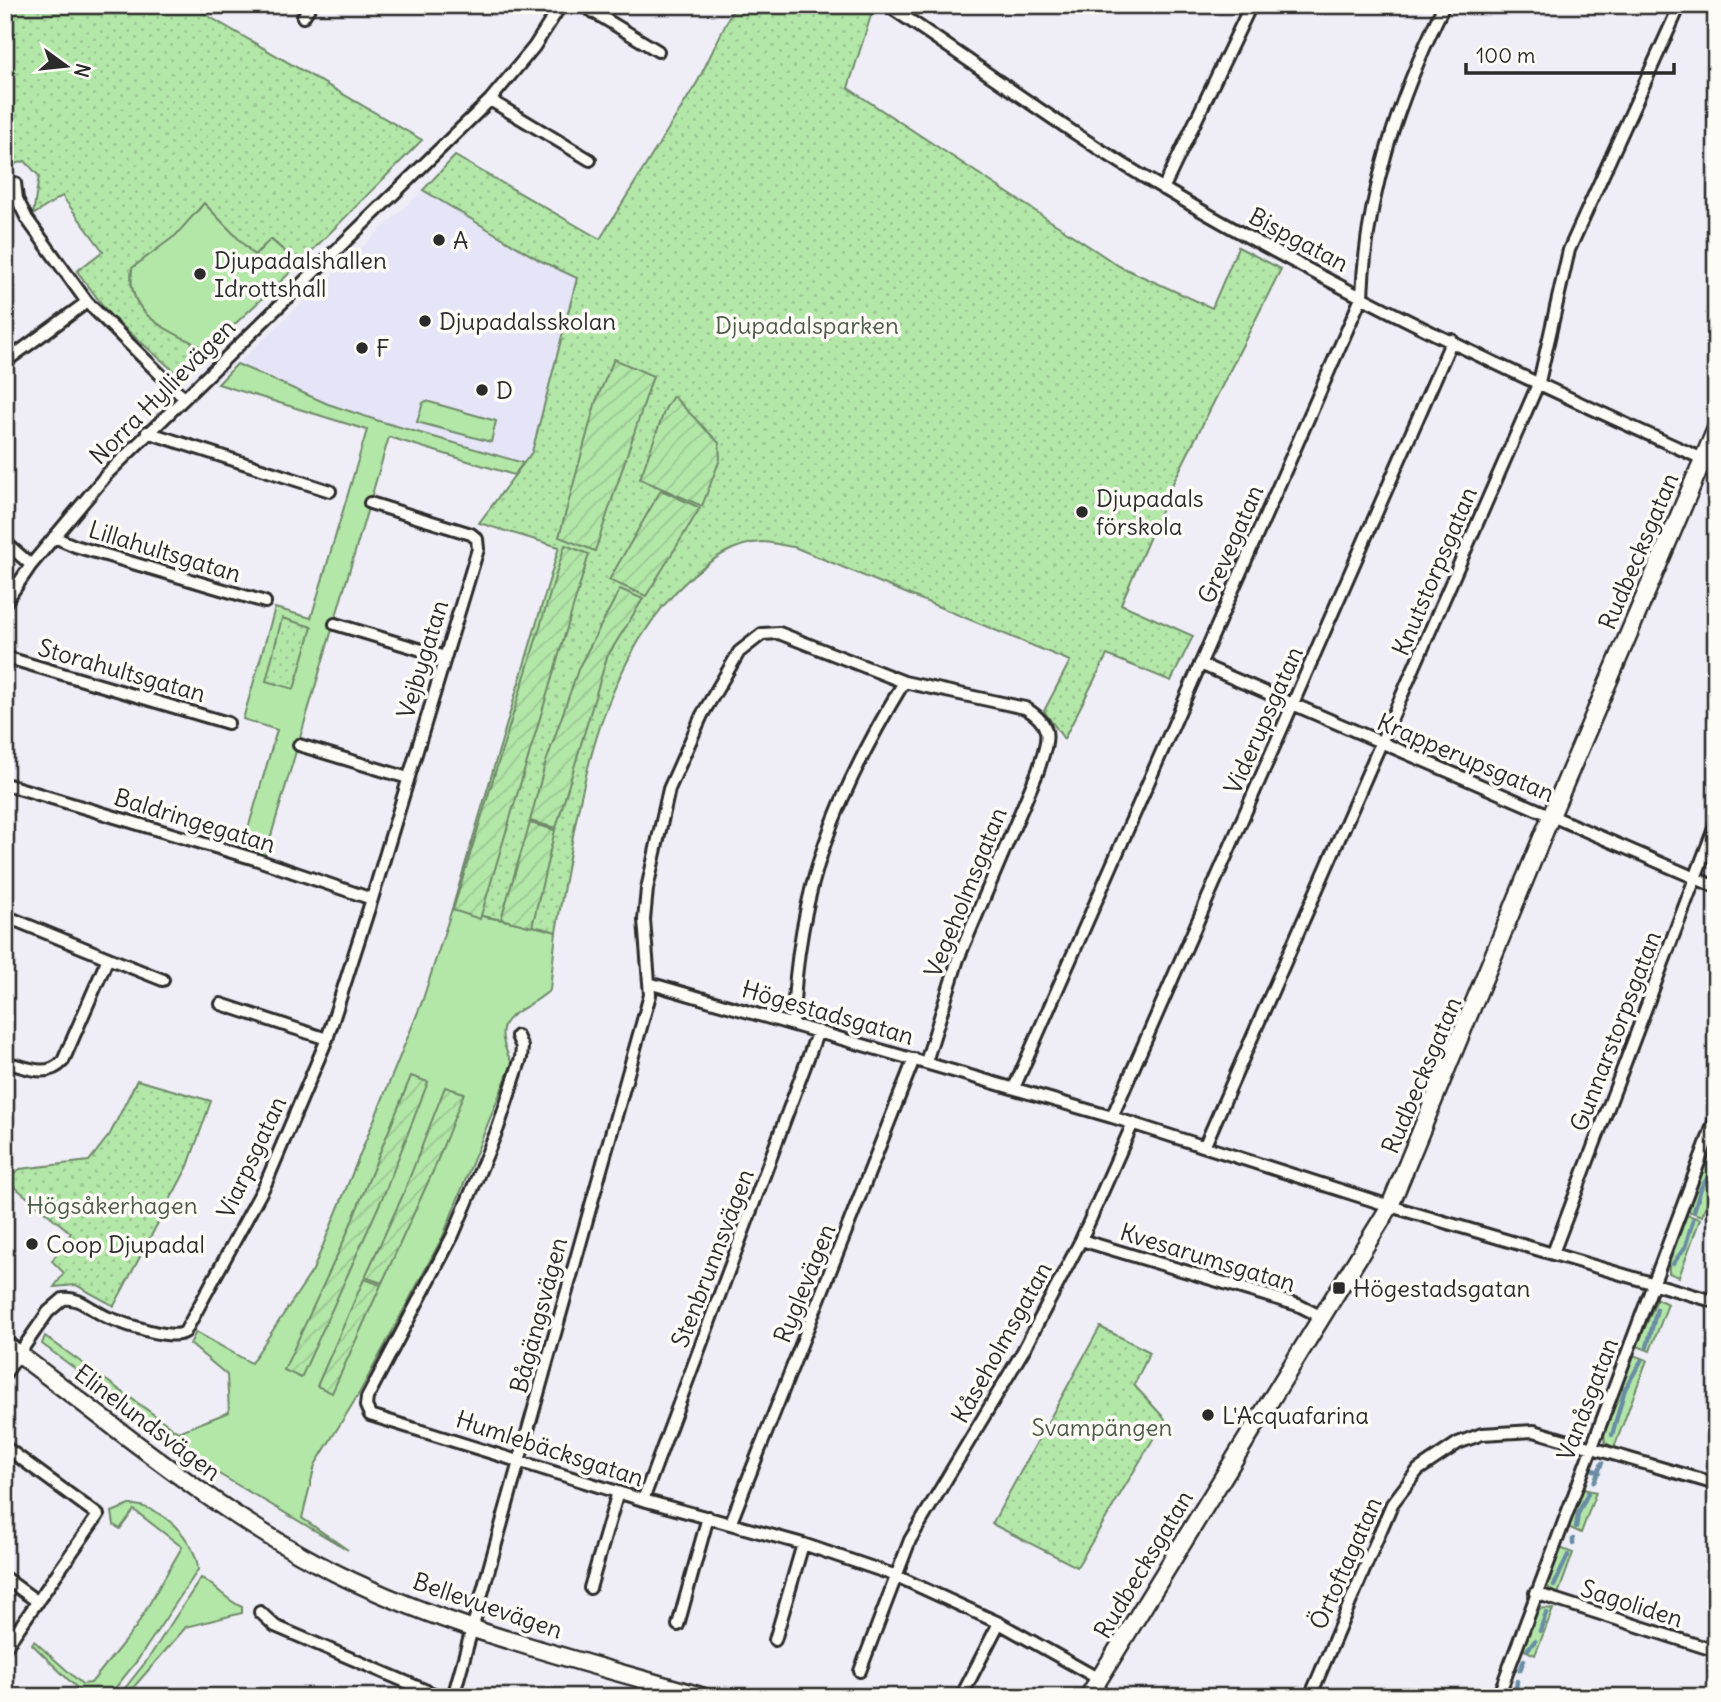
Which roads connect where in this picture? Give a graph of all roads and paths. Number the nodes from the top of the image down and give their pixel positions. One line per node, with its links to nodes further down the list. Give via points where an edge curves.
1 (311, 5): 8 (street)
2 (561, 5): 10 (street, Norra Hyllievägen, via 534,47)
3 (582, 5): 9 (street)
4 (887, 5): 13 (street, Bispgatan)
5 (1444, 5): 14 (street, Grevegatan, via 1406,86 1390,136 1369,224)
6 (1680, 5): 18 (street, Knutstorpsgatan, via 1569,250)
7 (1246, 7): 13 (street)
8 (303, 17)
9 (658, 51)
10 (490, 100): 11 (street); 19 (street, Norra Hyllievägen)
11 (590, 160)
12 (15, 183): 15 (street, via 27,219)
13 (1163, 189): 14 (street, Bispgatan)
14 (1362, 296): 16 (street, Bispgatan); 33 (street, Grevegatan)
15 (87, 302): 17 (street); 19 (street)
16 (1452, 340): 18 (street, Bispgatan); 35 (street, Viderupsgatan)
17 (5, 362)
18 (1539, 382): 22 (street, Bispgatan); 37 (street, Knutstorpsgatan)
19 (183, 397): 21 (street, Norra Hyllievägen)
20 (1716, 429): 22 (street, Rudbecksgatan)
21 (147, 432): 23 (street); 25 (street, Norra Hyllievägen)
22 (1708, 462): 41 (street, Rudbecksgatan)
23 (330, 491)
24 (370, 503): 32 (street, Vejbygatan, via 477,539)
25 (54, 537): 27 (street, Norra Hyllievägen); 28 (street, Lillahultsgatan)
26 (5, 542): 27 (street)
27 (31, 565): 29 (street, Norra Hyllievägen)
28 (265, 602)
29 (5, 603)
30 (335, 624): 32 (street)
31 (5, 657): 36 (street, Storahultsgatan)
32 (445, 657): 39 (street, Vejbygatan)
33 (1200, 664): 35 (street, Krapperupsgatan); 58 (street, Grevegatan)
34 (904, 681): 49 (street, via 779,633 762,634 739,652 683,754 659,825 644,920); 51 (street, via 858,759 826,835 796,950); 57 (street, Vegeholmsgatan, via 1025,708 1046,726 1047,740 958,959)
35 (1293, 704): 37 (street, Krapperupsgatan); 59 (street, Viderupsgatan)
36 (228, 723)
37 (1382, 744): 41 (street, Krapperupsgatan); 62 (street, Knutstorpsgatan)
38 (299, 745): 39 (street)
39 (408, 778): 45 (street, Vejbygatan)
40 (5, 784): 45 (street, Baldringegatan)
41 (1551, 816): 43 (street, Krapperupsgatan); 63 (street, Rudbecksgatan)
42 (1716, 823): 43 (street, Gunnarstorpsgatan)
43 (1695, 878): 44 (street, Krapperupsgatan); 65 (street, Gunnarstorpsgatan)
44 (1716, 887)
45 (372, 899): 54 (street, Viarpsgatan)
46 (5, 916): 47 (street)
47 (108, 958): 48 (street); 56 (street, via 57,1068 44,1072)
48 (163, 980)
49 (652, 985): 51 (street, Högestadsgatan); 73 (street, Bågängsvägen)
50 (221, 1004): 54 (street)
51 (793, 1023): 52 (street, Högestadsgatan)
52 (818, 1031): 55 (street, Högestadsgatan); 76 (street, Stenbrunnsvägen)
53 (517, 1036): 73 (street, Humlebäcksgatan, via 521,1058 498,1128 453,1235 366,1406 370,1415)
54 (327, 1039): 69 (street, Viarpsgatan, via 265,1185 185,1332 170,1336 127,1324 68,1298 57,1302)
55 (914, 1059): 57 (street, Högestadsgatan); 78 (street, Ryglevägen)
56 (5, 1062)
57 (926, 1062): 58 (street, Högestadsgatan)
58 (1014, 1088): 59 (street, Högestadsgatan)
59 (1112, 1117): 61 (street, Högestadsgatan)
60 (1716, 1117): 66 (street, Vanåsgatan)
61 (1133, 1123): 62 (street, Högestadsgatan); 64 (street, Kåseholmsgatan)
62 (1205, 1145): 63 (street, Högestadsgatan)
63 (1390, 1206): 65 (street, Högestadsgatan); 68 (street, Rudbecksgatan)
64 (1081, 1240): 68 (street, Kvesarumsgatan, via 1298,1305); 81 (street, Kåseholmsgatan)
65 (1553, 1253): 66 (street, Högestadsgatan)
66 (1653, 1283): 67 (street, Högestadsgatan); 72 (street, Vanåsgatan)
67 (1716, 1302)
68 (1322, 1317): 94 (street, Rudbecksgatan)
69 (12, 1349): 70 (street); 79 (street, Elinelundsvägen)
70 (5, 1374)
71 (5, 1447): 85 (street, via 98,1515)
72 (1591, 1447): 74 (street, Örtoftagatan); 84 (street, Vanåsgatan); 100 (street, Örtoftagatan, via 1534,1431 1507,1431 1458,1443 1418,1470 1382,1524)
73 (520, 1460): 75 (street, Humlebäcksgatan); 89 (street, Bågängsvägen)
74 (1716, 1484)
75 (618, 1492): 76 (street, Humlebäcksgatan); 83 (street)
76 (643, 1500): 77 (street, Humlebäcksgatan)
77 (708, 1517): 78 (street, Humlebäcksgatan); 88 (street)
78 (730, 1522): 80 (street, Humlebäcksgatan)
79 (266, 1534): 89 (street, Bellevuevägen, via 343,1576)
80 (803, 1544): 81 (street, Humlebäcksgatan); 90 (street)
81 (894, 1575): 87 (street, Humlebäcksgatan); 93 (street, Kåseholmsgatan)
82 (5, 1578): 85 (street)
83 (590, 1588)
84 (1535, 1593): 92 (street, Sagoliden); 101 (street, Vanåsgatan)
85 (37, 1602): 91 (street)
86 (260, 1612): 95 (street, via 275,1626)
87 (999, 1623): 94 (street, Humlebäcksgatan); 98 (street)
88 (678, 1625)
89 (473, 1627): 96 (street, Bågängsvägen); 97 (street, Bellevuevägen)
90 (775, 1640)
91 (5, 1648)
92 (1716, 1651)
93 (860, 1671)
94 (1099, 1679): 99 (street, Rudbecksgatan)
95 (441, 1697)
96 (453, 1697)
97 (704, 1697)
98 (961, 1697)
99 (1088, 1697)
100 (1310, 1697)
101 (1498, 1697)

